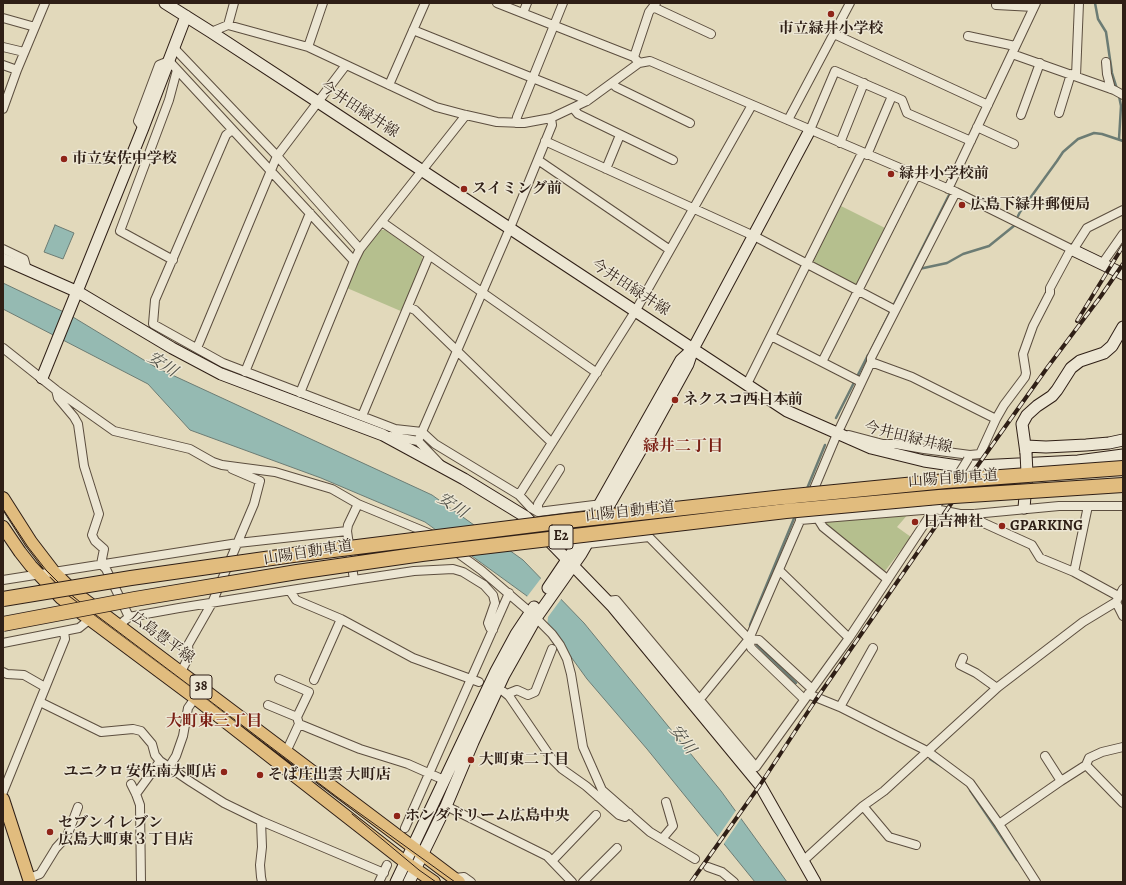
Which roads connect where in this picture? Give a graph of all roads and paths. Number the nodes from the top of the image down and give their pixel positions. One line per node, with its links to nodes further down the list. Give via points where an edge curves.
1 (45, 3): 19 (street)
2 (165, 3): 15 (street, 今井田緑井線)
3 (234, 3): 17 (street)
4 (323, 3): 27 (street)
5 (425, 3): 20 (street)
6 (497, 3): 14 (street)
7 (527, 3): 14 (street)
8 (563, 3): 18 (street)
9 (850, 3): 23 (street)
10 (1079, 3): 38 (street)
11 (654, 5): 22 (street); 30 (street, via 649,12)
12 (996, 5): 13 (street)
13 (1035, 5): 28 (street)
14 (523, 13): 18 (street)
15 (186, 16): 21 (street, 今井田緑井線); 26 (street)
16 (3, 18): 19 (street)
17 (228, 25): 21 (street); 27 (street)
18 (554, 25): 30 (street); 39 (street)
19 (35, 27): 29 (street)
20 (413, 30): 39 (street); 42 (street)
21 (211, 32): 47 (street, 今井田緑井線)
22 (711, 34)
23 (834, 34): 48 (street); 56 (street)
24 (968, 36): 28 (street)
25 (3, 47): 29 (street)
26 (174, 48): 31 (street); 68 (street)
27 (308, 48): 35 (street)
28 (1013, 50): 33 (street); 48 (street)
29 (24, 52): 36 (street)
30 (637, 60): 40 (street); 49 (street, via 650,61)
31 (169, 61): 37 (street); 97 (street)
32 (1106, 62): 43 (street)
33 (1040, 63): 38 (street); 54 (street)
34 (3, 65): 36 (street)
35 (346, 65): 42 (street); 47 (street)
36 (17, 70): 51 (street)
37 (177, 70): 60 (street); 89 (street, via 169,100 120,231)
38 (1073, 75): 43 (street); 52 (street)
39 (532, 78): 46 (street); 57 (street)
40 (612, 83): 46 (street); 58 (street)
41 (864, 83): 45 (street); 61 (street, via 835,71); 65 (street)
42 (389, 85): 53 (street, via 436,107)
43 (1111, 89): 44 (street)
44 (1123, 95)
45 (892, 96): 64 (street, via 902,100 907,113); 67 (street)
46 (587, 101): 50 (street)
47 (318, 102): 68 (street); 72 (street, 今井田緑井線)
48 (988, 104): 59 (street)
49 (752, 105): 56 (street); 76 (street)
50 (573, 108): 55 (street); 62 (street, via 578,114)
51 (3, 109)
52 (1059, 113)
53 (466, 115): 57 (street, via 496,122); 72 (street)
54 (1021, 115)
55 (551, 118): 57 (street); 63 (street, via 552,125)
56 (788, 120): 61 (street)
57 (516, 123)
58 (690, 123)
59 (977, 127): 64 (street); 66 (street)
60 (232, 130): 73 (street); 89 (street, via 226,135)
61 (810, 130): 65 (street); 82 (street)
62 (620, 135): 70 (street); 71 (street)
63 (545, 141): 69 (street); 71 (street)
64 (971, 141): 75 (street)
65 (840, 143): 67 (street)
66 (1014, 144)
67 (865, 154): 74 (street); 92 (street)
68 (277, 156): 73 (street); 84 (street)
69 (538, 160): 80 (street); 85 (street)
70 (673, 160)
71 (606, 169): 76 (street)
72 (422, 170): 79 (street); 80 (street, 今井田緑井線)
73 (270, 172): 78 (street); 104 (street)
74 (916, 176): 75 (street); 95 (street)
75 (952, 190): 86 (street); 100 (street)
76 (695, 208): 82 (street); 85 (street)
77 (1123, 210): 86 (street, via 1087,228)
78 (310, 213): 90 (street); 109 (street)
79 (382, 222): 84 (street); 87 (street)
80 (510, 228): 96 (street); 99 (street, 今井田緑井線)
81 (1123, 234): 91 (street)
82 (754, 236): 92 (street); 105 (street)
83 (3, 249): 93 (street, via 24,259)
84 (360, 249): 90 (street)
85 (670, 250): 99 (street)
86 (1072, 250): 91 (street); 117 (street, via 1050,288 1022,354 1025,376)
87 (429, 256): 96 (street); 98 (street)
88 (3, 259): 93 (street)
89 (173, 260): 104 (street, via 156,300 153,324)
90 (354, 261): 115 (street)
91 (1102, 264): 94 (street)
92 (806, 265): 95 (street); 102 (street)
93 (27, 270): 97 (street)
94 (1123, 274)
95 (857, 291): 100 (street); 107 (street)
96 (482, 292): 106 (street); 110 (street)
97 (77, 294): 111 (street); 120 (street, via 221,374)
98 (408, 307): 106 (street, via 415,310); 116 (street)
99 (636, 310): 105 (street, 今井田緑井線); 110 (street)
100 (895, 310): 108 (street)
101 (1123, 327): 124 (street, via 1112,346 1104,353 1080,361 1071,368 1052,396 1027,415 1022,424)
102 (771, 336): 107 (street); 113 (street)
103 (3, 348): 111 (street)
104 (197, 348): 109 (street)
105 (693, 348): 113 (street, 今井田緑井線); 135 (street, via 688,364)
106 (457, 351): 118 (street); 123 (street)
107 (822, 362): 112 (street)
108 (871, 362): 112 (street); 117 (street, via 912,377)
109 (245, 372): 115 (street)
110 (597, 373): 123 (street)
111 (42, 378): 114 (street)
112 (861, 382): 119 (street)
113 (747, 384): 119 (street, 今井田緑井線, via 787,411)
114 (56, 390): 127 (street, via 114,431 190,449); 148 (street, via 58,398 78,424 84,466 99,514 92,535 104,549)
115 (300, 393): 116 (street)
116 (362, 416): 118 (street, via 396,429)
117 (996, 419): 126 (street, via 980,454)
118 (422, 432): 122 (street); 132 (street, via 435,444)
119 (837, 434): 125 (street, 今井田緑井線, via 871,448 958,466 1078,461); 126 (street); 143 (street)
120 (383, 435): 122 (street); 128 (street)
121 (1123, 440): 124 (street)
122 (418, 441): 128 (street)
123 (552, 443): 132 (street)
124 (1026, 449): 138 (street, bridge)
125 (1123, 455)
126 (969, 457): 139 (street, bridge)
127 (222, 465): 134 (street, via 275,472 332,489); 146 (street, via 260,481 254,504)
128 (441, 466): 149 (street, via 526,517)
129 (1123, 468): 160 (highway, 山陽自動車道 / E2, bridge, via 938,482 566,521 293,555)
130 (560, 469): 140 (street, via 538,504)
131 (1123, 485): 168 (highway, 山陽自動車道 / E2, bridge, via 939,497 786,511 422,554 134,598)
132 (519, 495): 140 (street)
133 (3, 498): 151 (main road, 広島豊平線 / 38)
134 (358, 504): 145 (street); 158 (street, via 433,535)
135 (604, 505): 140 (street); 147 (street); 149 (street)
136 (1088, 506): 137 (street); 138 (street); 152 (street)
137 (1123, 506)
138 (1024, 508): 141 (street)
139 (935, 509): 141 (street); 142 (street); 154 (street)
140 (538, 512)
141 (974, 514): 152 (street, via 977,520 1032,546 1040,558)
142 (818, 519): 143 (street); 154 (street, via 823,527)
143 (800, 520): 150 (street)
144 (3, 527): 153 (main road, 広島豊平線 / 38)
145 (347, 531): 146 (street); 156 (street)
146 (238, 543): 148 (street); 162 (street)
147 (587, 544): 149 (street); 173 (street, via 649,537)
148 (100, 564): 151 (street); 165 (street, via 106,569)
149 (569, 565): 161 (street); 163 (street)
150 (779, 570): 172 (street); 173 (street)
151 (54, 572): 153 (street); 169 (main road, 広島豊平線 / 38, via 73,591)
152 (1074, 572): 159 (street)
153 (38, 575): 155 (street); 167 (main road, 広島豊平線 / 38, via 61,598)
154 (887, 579): 172 (street)
155 (3, 580)
156 (354, 580): 157 (street); 170 (street, via 414,571 453,569 463,572 484,585 493,595 495,604 488,623)
157 (290, 591): 162 (street); 166 (street, via 296,600)
158 (509, 593): 163 (street); 170 (street)
159 (1119, 595): 164 (street); 184 (street)
160 (3, 599)
161 (607, 601): 187 (street, via 616,600); 222 (street, via 760,785)
162 (212, 603): 165 (street); 179 (street, via 188,645 189,656)
163 (534, 614): 200 (street, via 516,634); 208 (street, via 473,742); 211 (street, via 560,645 567,660 583,747 602,790)
164 (1123, 616)
165 (129, 617): 169 (street)
166 (342, 619): 181 (street); 182 (street, via 413,658)
167 (89, 620): 171 (street, via 80,628); 186 (main road, 広島豊平線 / 38)
168 (3, 624)
169 (119, 625): 179 (main road, 広島豊平線 / 38)
170 (493, 630): 182 (street)
171 (64, 631): 174 (street); 183 (street, via 65,639)
172 (849, 638): 185 (street)
173 (749, 639): 185 (street, via 751,648); 185 (street, via 759,640); 187 (street)
174 (3, 643)
175 (873, 648): 190 (street)
176 (552, 649): 211 (street, via 535,692 528,695 517,690 506,693 552,759 562,769 619,815 625,817)
177 (963, 658): 184 (street, via 960,665)
178 (3, 672): 183 (street, via 24,676)
179 (181, 672): 194 (main road, 広島豊平線 / 38)
180 (279, 679): 191 (street, via 309,692)
181 (314, 680)
182 (475, 681): 199 (street)
183 (45, 687): 188 (street)
184 (997, 688): 193 (street)
185 (808, 694): 187 (street, via 756,768); 190 (street)
186 (195, 698): 198 (street, via 188,708 183,736); 224 (main road, 広島豊平線 / 38)
187 (700, 699)
188 (40, 702): 196 (street, via 102,732 134,729 152,744); 203 (street)
189 (268, 705): 191 (street)
190 (840, 707): 193 (street)
191 (298, 721): 194 (street); 199 (street, via 360,749 408,764)
192 (1123, 746): 197 (street, via 1088,758)
193 (927, 751): 209 (street); 214 (street, via 970,782)
194 (286, 752): 219 (main road, 広島豊平線 / 38)
195 (1046, 756): 201 (street)
196 (160, 761): 198 (street); 204 (street)
197 (1086, 765): 201 (street); 207 (street)
198 (169, 767): 213 (street, via 224,803)
199 (430, 774): 200 (street); 215 (street)
200 (444, 780): 219 (street)
201 (1061, 781): 214 (street)
202 (131, 784): 204 (street)
203 (3, 792)
204 (136, 794): 229 (street, via 141,818)
205 (3, 799): 227 (main road)
206 (666, 802): 216 (street, via 673,826)
207 (1123, 803)
208 (446, 806): 219 (street); 221 (street, via 547,856)
209 (863, 806): 217 (street, via 889,837); 222 (street)
210 (78, 807): 227 (street, via 67,836 56,848 40,874)
211 (629, 813): 216 (street)
212 (596, 815): 221 (street)
213 (261, 821): 226 (street); 230 (street)
214 (999, 824): 239 (street)
215 (406, 828)
216 (662, 839): 220 (street)
217 (916, 845)
218 (617, 848): 236 (street)
219 (418, 851): 224 (street); 228 (main road, 広島豊平線 / 38)
220 (695, 859)
221 (552, 861): 235 (street)
222 (803, 861): 238 (street)
223 (387, 865): 226 (street)
224 (410, 865): 232 (street); 233 (street); 234 (main road, 広島豊平線 / 38)
225 (708, 867): 237 (street, via 722,872)
226 (384, 873): 231 (street)
227 (30, 880)
228 (462, 880)
229 (141, 882)
230 (262, 882)
231 (379, 882)
232 (396, 882)
233 (409, 882)
234 (434, 882)
235 (572, 882)
236 (583, 882)
237 (734, 882)
238 (815, 882)
239 (1036, 882)

